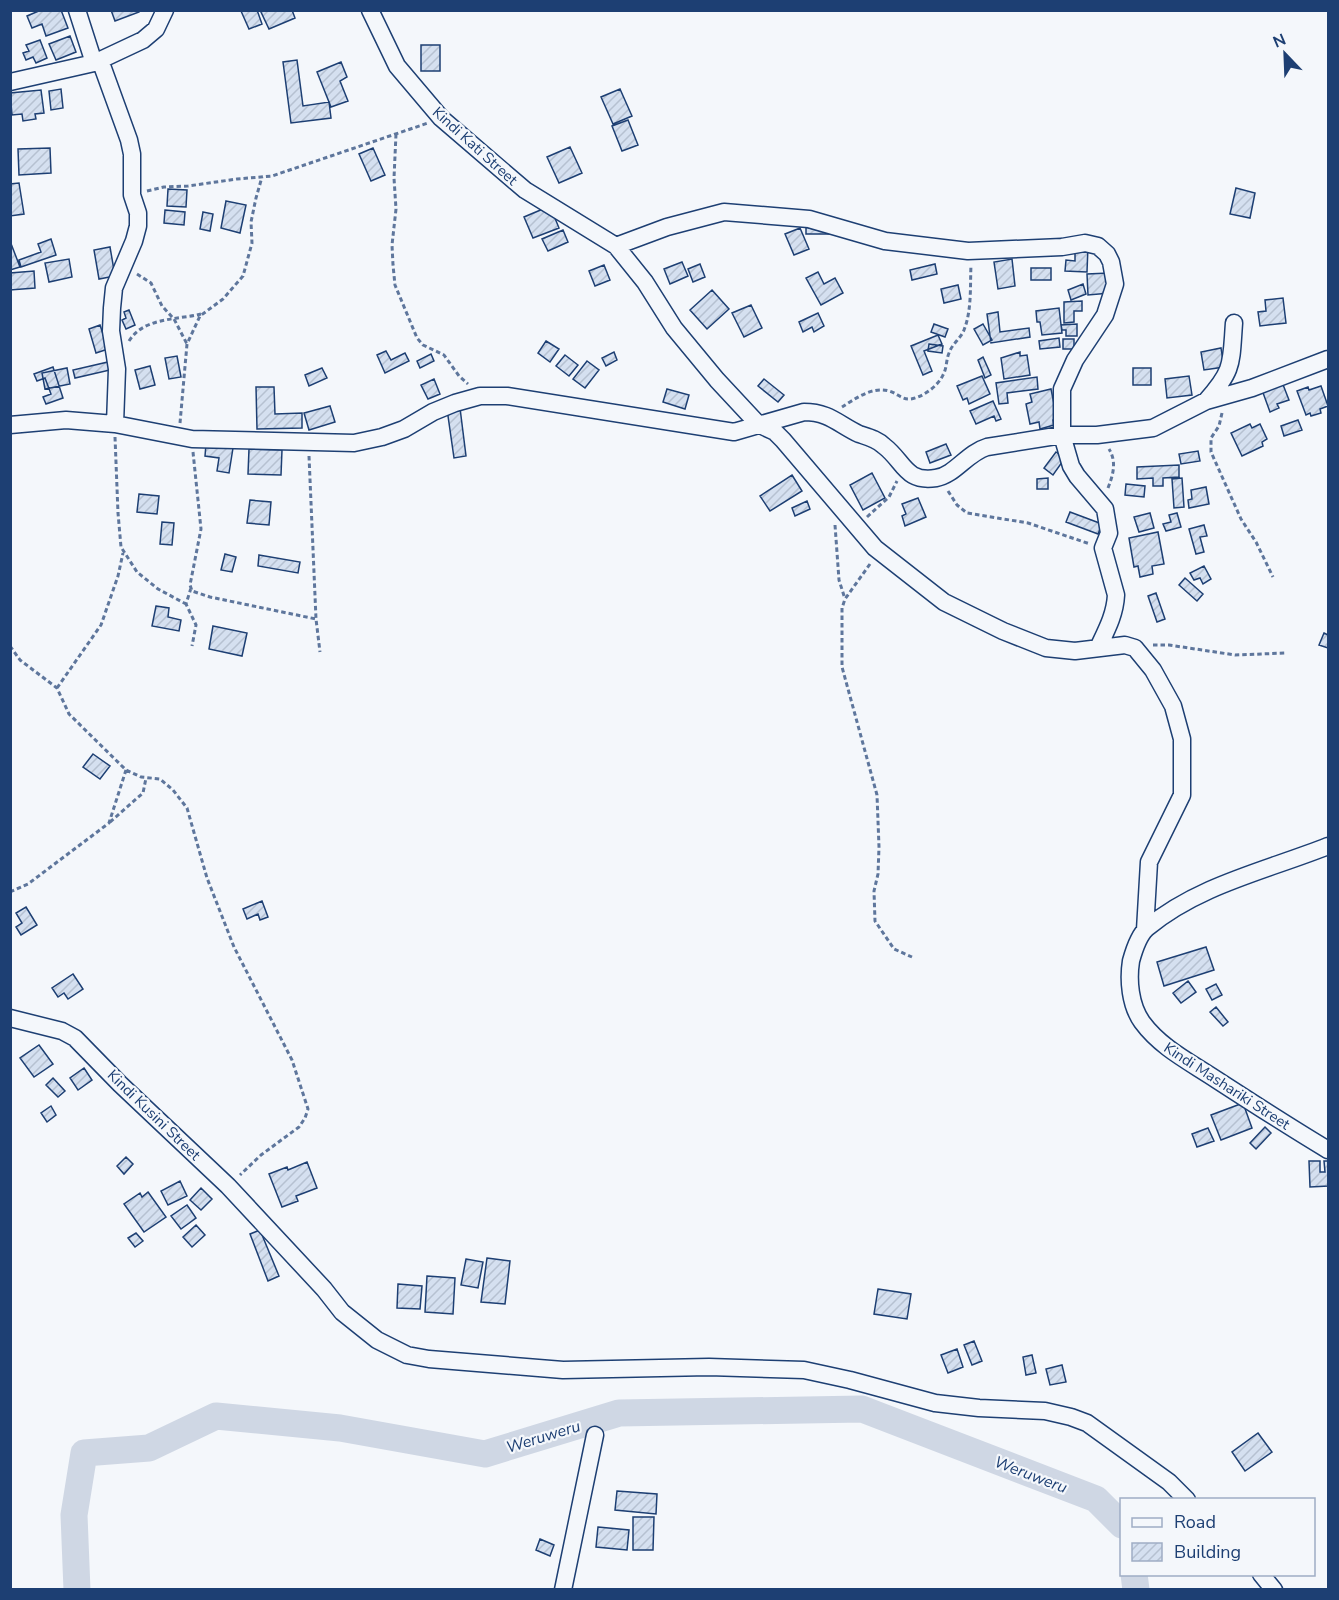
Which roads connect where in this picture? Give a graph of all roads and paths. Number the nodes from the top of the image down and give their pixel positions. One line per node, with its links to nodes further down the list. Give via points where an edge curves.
1 (77, 10): 4 (street)
2 (165, 10): 4 (street, via 151,35)
3 (370, 10): 6 (street, Kindi Kati Street, via 398,66)
4 (97, 61): 5 (street); 9 (street, via 129,140)
5 (10, 82)
6 (441, 118): 7 (path); 10 (street, Kindi Kati Street, via 525,190)
7 (396, 134): 8 (path); 19 (path, via 392,245 395,285 417,338 444,355)
8 (262, 177): 9 (path, via 164,187); 13 (path, via 243,276 223,299)
9 (132, 195): 12 (street, via 138,226)
10 (616, 246): 11 (street, via 724,212 808,219 885,241); 24 (street, Kindi Kati Street, via 674,328)
11 (971, 251): 22 (path, via 965,328 950,350 939,382 913,399 886,390 868,392); 26 (street, via 1085,243 1098,246 1111,262 1114,284 1105,315 1075,360 1062,389)
12 (123, 267): 14 (path, via 151,283 162,306); 18 (street, via 114,288 112,308)
13 (203, 313): 14 (path); 16 (path)
14 (174, 319): 16 (path); 18 (path, via 137,331)
15 (1234, 323): 21 (street, via 1231,366)
16 (187, 344): 28 (path)
17 (1329, 359): 20 (street)
18 (117, 369): 23 (street)
19 (480, 396): 24 (street, via 507,396 734,432); 29 (street, via 433,412 382,437 354,442)
20 (1226, 396): 21 (street); 38 (path, via 1219,426 1211,438 1211,452 1241,519)
21 (1206, 401): 27 (street, via 1153,428)
22 (827, 415): 24 (street, via 804,412); 30 (street, via 877,440)
23 (115, 424): 25 (street, via 66,420); 28 (street); 37 (path, via 119,537)
24 (758, 424): 33 (street, Kindi Kati Street, via 776,432)
25 (10, 425)
26 (1062, 435): 27 (street); 31 (street, via 978,449); 32 (street, via 1071,466)
27 (1097, 435): 32 (path, via 1111,453 1114,466)
28 (185, 438): 29 (street); 39 (path, via 201,529)
29 (308, 442): 42 (path)
30 (900, 461): 31 (street, via 917,478); 34 (path, via 889,497)
31 (939, 477): 36 (path, via 967,513 1028,523)
32 (1102, 504): 36 (street, via 1109,525)
33 (837, 505): 34 (street, Kindi Kati Street); 40 (path, via 834,530)
34 (856, 526): 35 (street, Kindi Kati Street)
35 (875, 548): 40 (path, via 870,564); 46 (street, Kindi Kati Street, via 944,602 1003,632 1053,649)
36 (1103, 548): 46 (street, via 1116,595 1109,625)
37 (123, 551): 41 (path, via 146,580); 49 (path, via 101,625)
38 (1273, 576)
39 (191, 588): 41 (path); 42 (path, via 210,597)
40 (845, 599): 56 (path, via 841,621 842,667 878,795 875,921 894,949)
41 (186, 604): 44 (path, via 196,625)
42 (316, 618): 47 (path)
43 (10, 646): 49 (path, via 20,660)
44 (192, 646)
45 (1130, 646): 46 (street, Kindi Kati Street); 48 (path, via 1169,645 1235,655); 55 (street, via 1138,650 1163,688 1173,706 1182,739 1182,795 1149,862)
46 (1098, 648)
47 (320, 652)
48 (1286, 653)
49 (57, 688): 50 (path, via 69,714)
50 (126, 770): 51 (path); 52 (path)
51 (146, 778): 52 (path, via 143,793); 59 (path, via 166,783 187,808 229,936 292,1060 308,1109 299,1127)
52 (109, 823): 54 (path, via 28,884)
53 (1329, 846): 55 (street, Kindi Mashariki Street, via 1225,884 1185,903)
54 (10, 892)
55 (1145, 930): 58 (street, Kindi Mashariki Street, via 1133,951 1129,972 1132,999 1141,1020 1160,1042)
56 (912, 957)
57 (10, 1018): 59 (street, Kindi Kusini Street, via 75,1038)
58 (1329, 1150)
59 (228, 1186): 61 (street, Kindi Kusini Street, via 342,1312 377,1340 406,1355 563,1370 804,1370 935,1403 1045,1411 1087,1423)
60 (595, 1435): 63 (street)
61 (1185, 1498)
62 (1262, 1576): 64 (street)
63 (563, 1590)
64 (1274, 1590)

